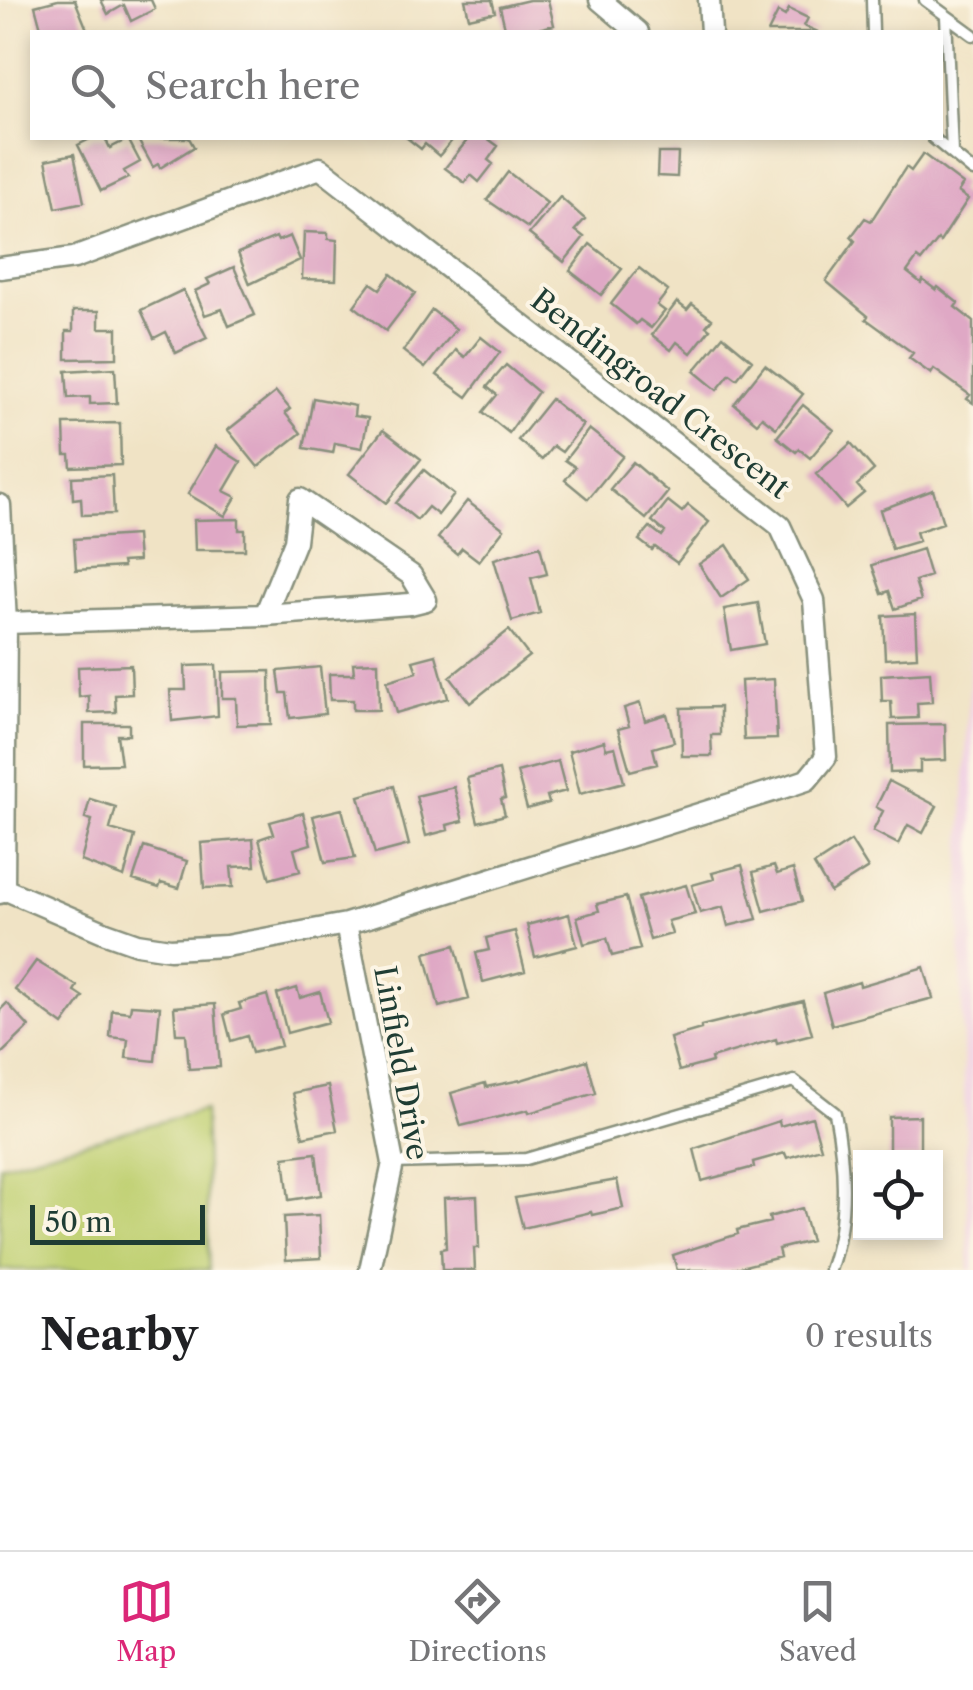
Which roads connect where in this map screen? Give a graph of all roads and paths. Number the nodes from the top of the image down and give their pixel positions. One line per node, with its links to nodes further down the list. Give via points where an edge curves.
1 (600, 0): 6 (street)
2 (709, 0): 7 (street)
3 (872, 0): 8 (lane)
4 (925, 0): 5 (lane)
5 (946, 16): 9 (lane); 11 (lane)
6 (636, 30)
7 (711, 30)
8 (873, 30)
9 (973, 36)
10 (936, 140): 11 (lane)
11 (952, 154): 12 (lane)
12 (973, 172)
13 (0, 268): 18 (street, Bendingroad Crescent, via 74,258 320,168 753,503 787,537 814,600 826,757 807,780)
14 (0, 504): 16 (street)
15 (265, 615): 15 (street, via 295,541 300,499 411,575 426,600); 16 (street)
16 (6, 624): 17 (street)
17 (2, 891): 18 (street, Bendingroad Crescent, via 106,934 170,948 226,946)
18 (346, 924): 19 (street, Linfield Drive)
19 (393, 1163): 20 (street, Linfield Drive); 21 (lane, via 526,1159 794,1081 835,1113 844,1158 839,1246)
20 (370, 1270)
21 (830, 1270)

